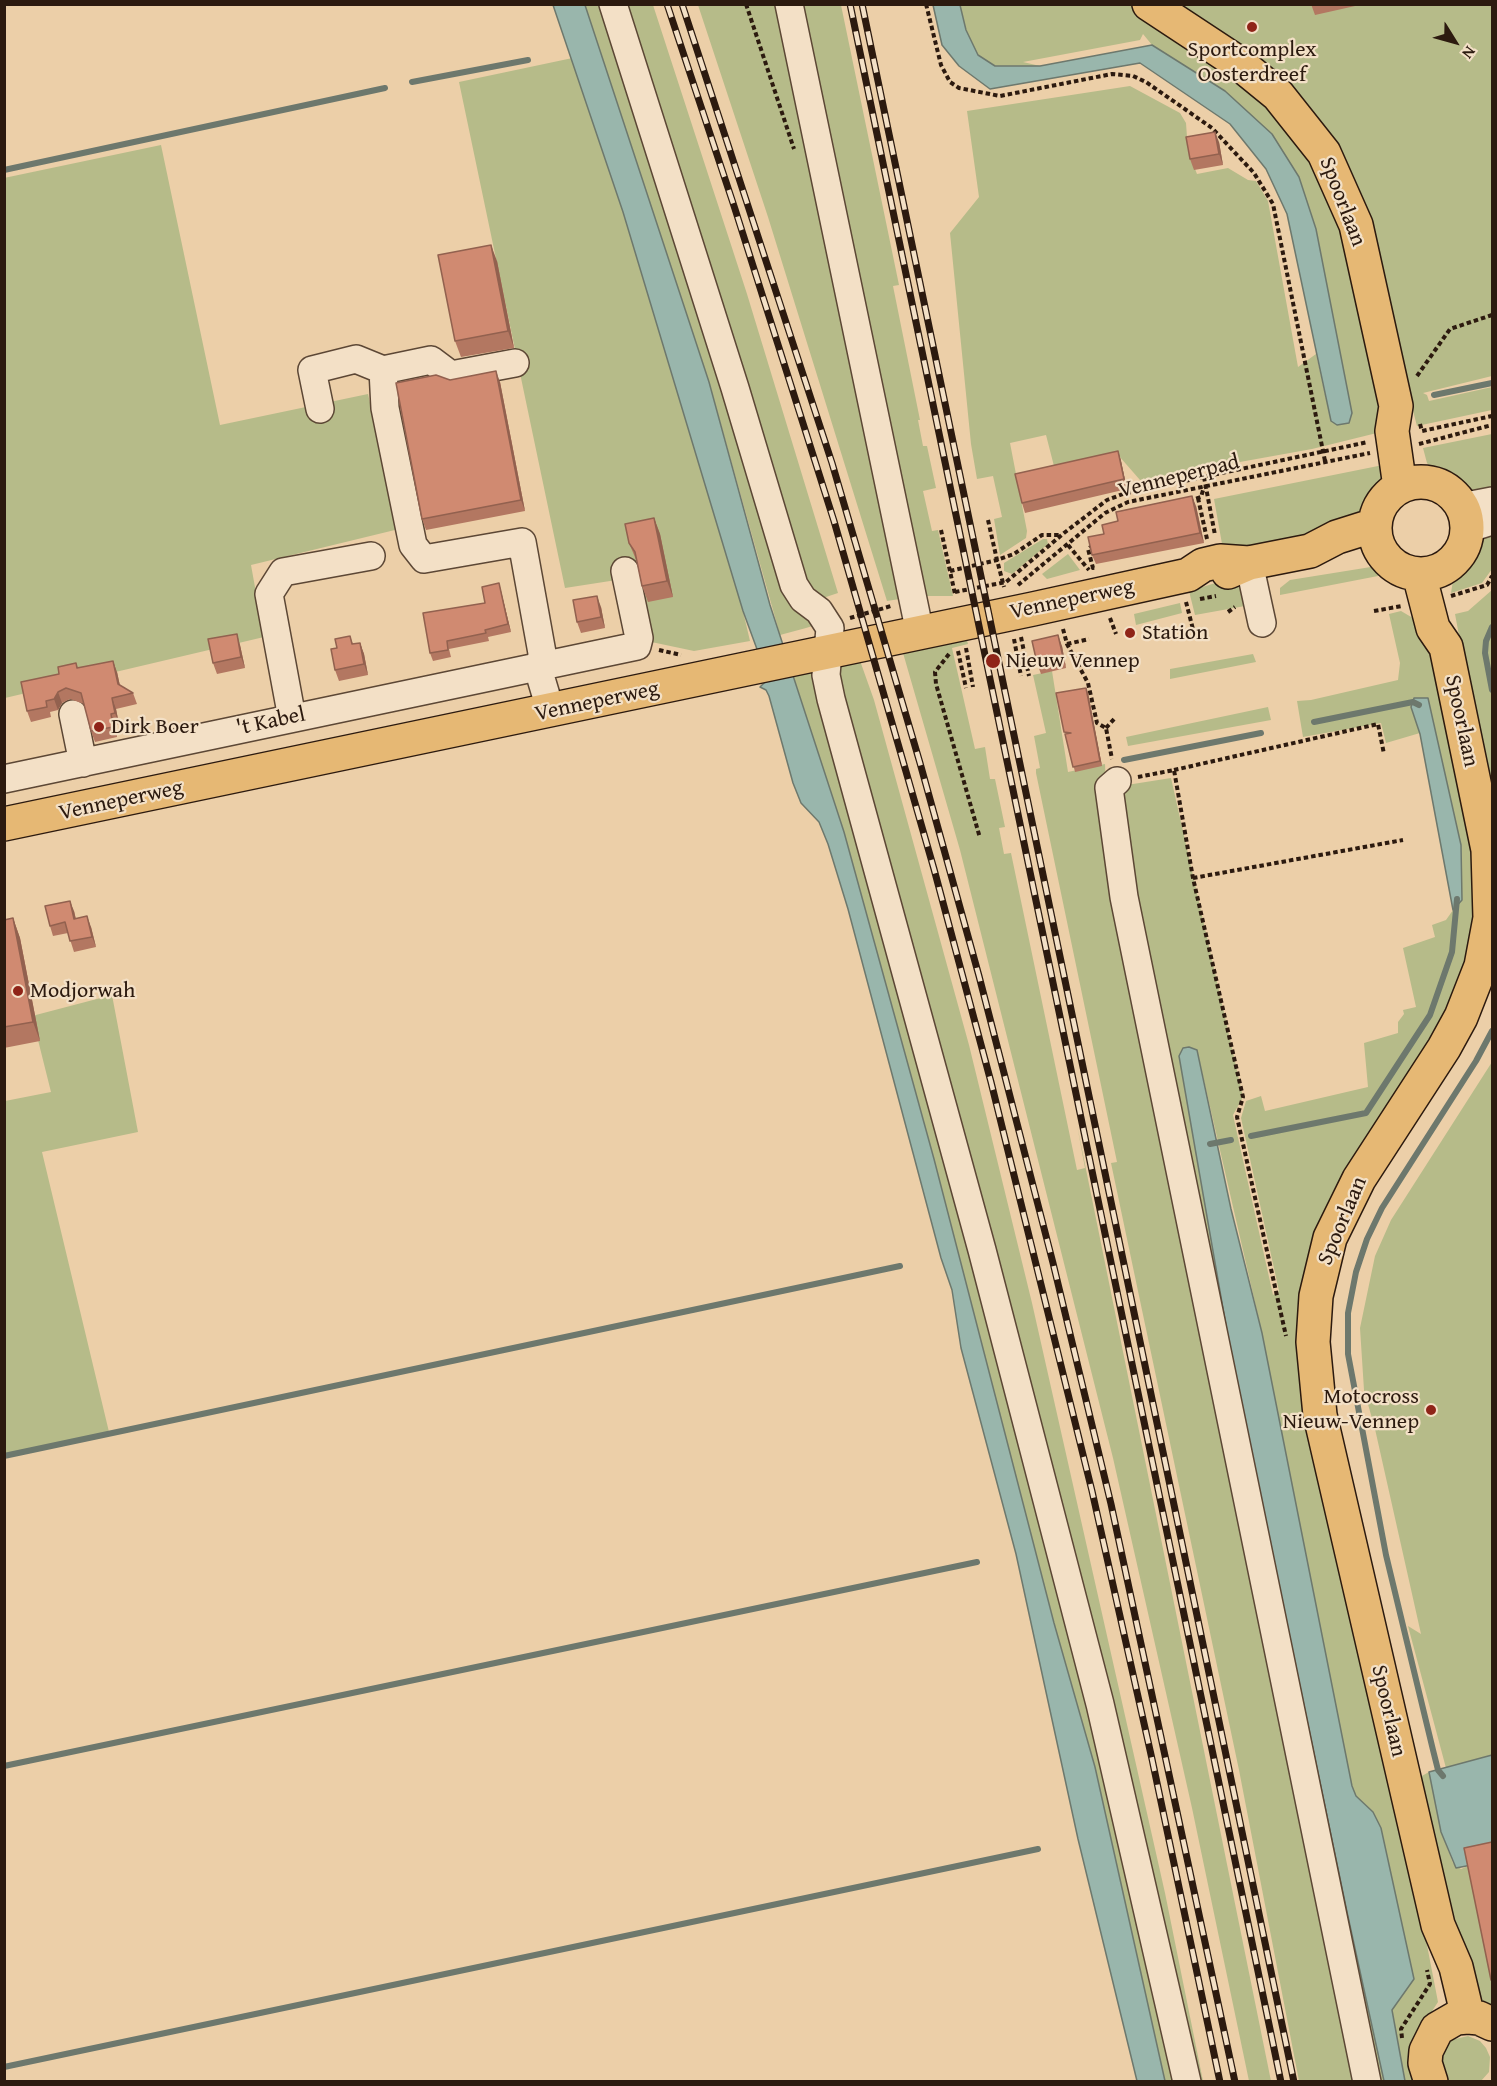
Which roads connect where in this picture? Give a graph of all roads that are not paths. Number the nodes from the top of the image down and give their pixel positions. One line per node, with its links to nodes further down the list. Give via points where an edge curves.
1 (613, 4): 16 (street, via 794,585 803,599 819,611)
2 (789, 4): 14 (street)
3 (1149, 4): 7 (main road, Spoorlaan, via 1240,64 1278,95 1324,153 1356,225)
4 (515, 363): 5 (street, via 451,375 431,360)
5 (383, 370): 6 (street, via 356,359 312,370); 17 (street, via 385,408 413,545 424,560 522,542)
6 (320, 409)
7 (1413, 485): 8 (main road, via 1447,490); 9 (main road, via 1387,497 1378,510)
8 (1478, 514): 13 (main road, via 1460,552)
9 (1378, 538): 11 (main road, Venneperweg, via 1341,555 1310,551); 13 (main road, via 1390,563 1404,571)
10 (370, 556): 20 (street, via 283,572 269,594)
11 (1226, 556): 14 (main road, Venneperweg, via 1203,565 1187,588); 15 (street)
12 (625, 571): 17 (street, 't Kabel, via 638,646)
13 (1431, 572): 25 (main road, Spoorlaan, via 1450,625 1446,647 1488,850 1491,896 1486,943 1473,991 1450,1038 1342,1211 1322,1265 1313,1342 1320,1415 1438,1925 1456,1967)
14 (917, 618): 16 (main road, Venneperweg)
15 (1262, 623)
16 (824, 645): 18 (main road, Venneperweg, via 742,671); 26 (street, via 831,699 1101,1704)
17 (540, 664): 18 (street); 20 (street, 't Kabel)
18 (552, 712): 24 (main road, Venneperweg)
19 (73, 714): 21 (street)
20 (292, 718): 21 (street, 't Kabel)
21 (83, 763): 22 (street, 't Kabel)
22 (4, 779)
23 (1117, 781): 27 (street, via 1109,788 1124,897)
24 (4, 824)
25 (1469, 2021): 28 (main road, via 1433,2034 1425,2063)
26 (1187, 2082)
27 (1367, 2082)
28 (1431, 2082)

